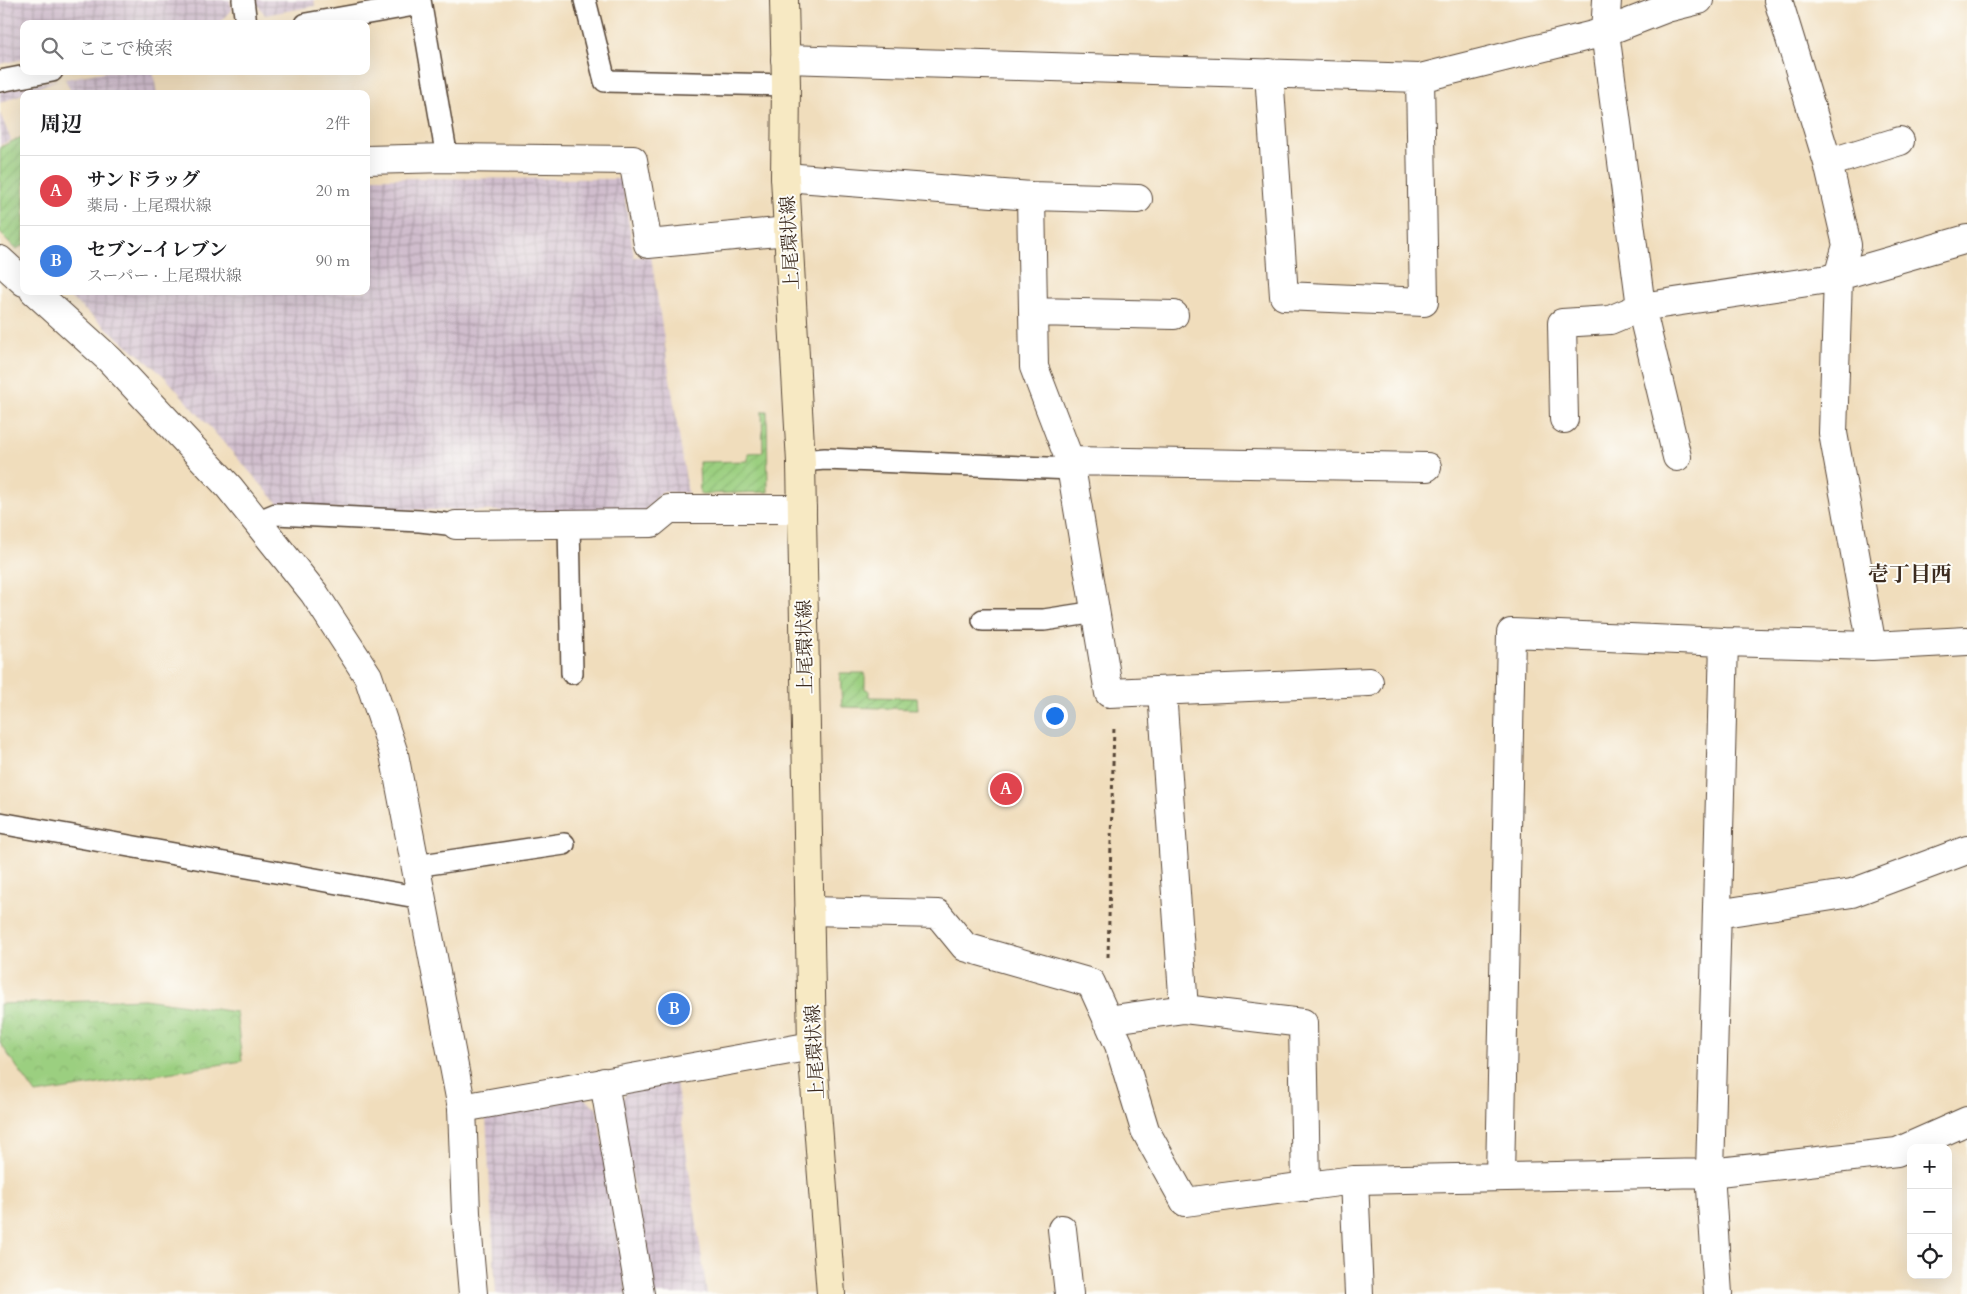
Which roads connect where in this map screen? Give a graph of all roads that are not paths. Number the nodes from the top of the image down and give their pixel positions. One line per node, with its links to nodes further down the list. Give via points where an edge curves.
1 (243, 0): 8 (lane)
2 (586, 0): 11 (lane, via 605,81)
3 (784, 0): 11 (main road, 上尾環状線)
4 (1607, 0): 10 (street)
5 (1699, 0): 10 (street, via 1667,8)
6 (1778, 0): 19 (street)
7 (420, 2): 9 (lane); 17 (lane)
8 (246, 20)
9 (327, 20)
10 (1605, 32): 14 (street); 27 (street)
11 (786, 72): 12 (street); 20 (main road, 上尾環状線)
12 (1269, 73): 14 (street); 14 (street, via 1284,296 1424,302)
13 (31, 75): 15 (lane)
14 (1420, 78)
15 (0, 81)
16 (1900, 141): 19 (street)
17 (447, 158): 18 (street); 23 (street, via 633,160 648,244)
18 (370, 160)
19 (1828, 163): 25 (street, via 1847,245)
20 (785, 177): 21 (street); 23 (main road, 上尾環状線)
21 (1031, 196): 22 (street); 28 (street)
22 (1138, 198)
23 (788, 231): 32 (main road, 上尾環状線)
24 (1967, 239): 25 (street)
25 (1838, 276): 27 (street); 43 (street, via 1833,433)
26 (38, 295): 36 (street, via 110,360 228,486)
27 (1641, 307): 30 (street, via 1610,320 1562,323); 31 (street)
28 (1033, 312): 29 (street); 33 (street, via 1034,367)
29 (1174, 315)
30 (1564, 419)
31 (1678, 457)
32 (800, 461): 33 (lane, via 825,458); 35 (main road, 上尾環状線)
33 (1071, 465): 34 (street); 39 (street)
34 (1427, 467)
35 (802, 509): 37 (street, via 669,509 652,523); 52 (main road, 上尾環状線)
36 (257, 522): 38 (lane, via 276,514); 50 (street, via 314,593 368,676 394,754)
37 (569, 524): 38 (street); 44 (lane)
38 (456, 525)
39 (1096, 612): 40 (lane, via 1044,620); 46 (street, via 1110,693)
40 (983, 620)
41 (1967, 641): 43 (street)
42 (1724, 642): 43 (street); 53 (street); 61 (street, via 1511,633)
43 (1872, 646)
44 (572, 673)
45 (1369, 682): 46 (street)
46 (1162, 691): 54 (street)
47 (0, 823): 51 (lane)
48 (564, 844): 50 (lane)
49 (1967, 850): 53 (street, via 1852,893)
50 (415, 866): 51 (street)
51 (422, 898): 58 (street)
52 (809, 911): 55 (street, via 938,914 965,947 1091,983); 56 (main road, 上尾環状線)
53 (1717, 914): 60 (street)
54 (1184, 1009): 55 (street); 63 (street, via 1303,1023)
55 (1107, 1020): 63 (street, via 1119,1045 1145,1130 1184,1202)
56 (812, 1046): 57 (street); 67 (main road, 上尾環状線)
57 (604, 1082): 58 (street); 66 (street)
58 (462, 1108): 65 (street)
59 (1967, 1121): 60 (street, via 1897,1152)
60 (1710, 1173): 61 (street); 70 (street)
61 (1500, 1178): 62 (street)
62 (1354, 1180): 63 (street); 69 (street)
63 (1306, 1187)
64 (1062, 1229): 68 (street)
65 (472, 1294)
66 (640, 1294)
67 (831, 1294)
68 (1069, 1294)
69 (1359, 1294)
70 (1718, 1294)

